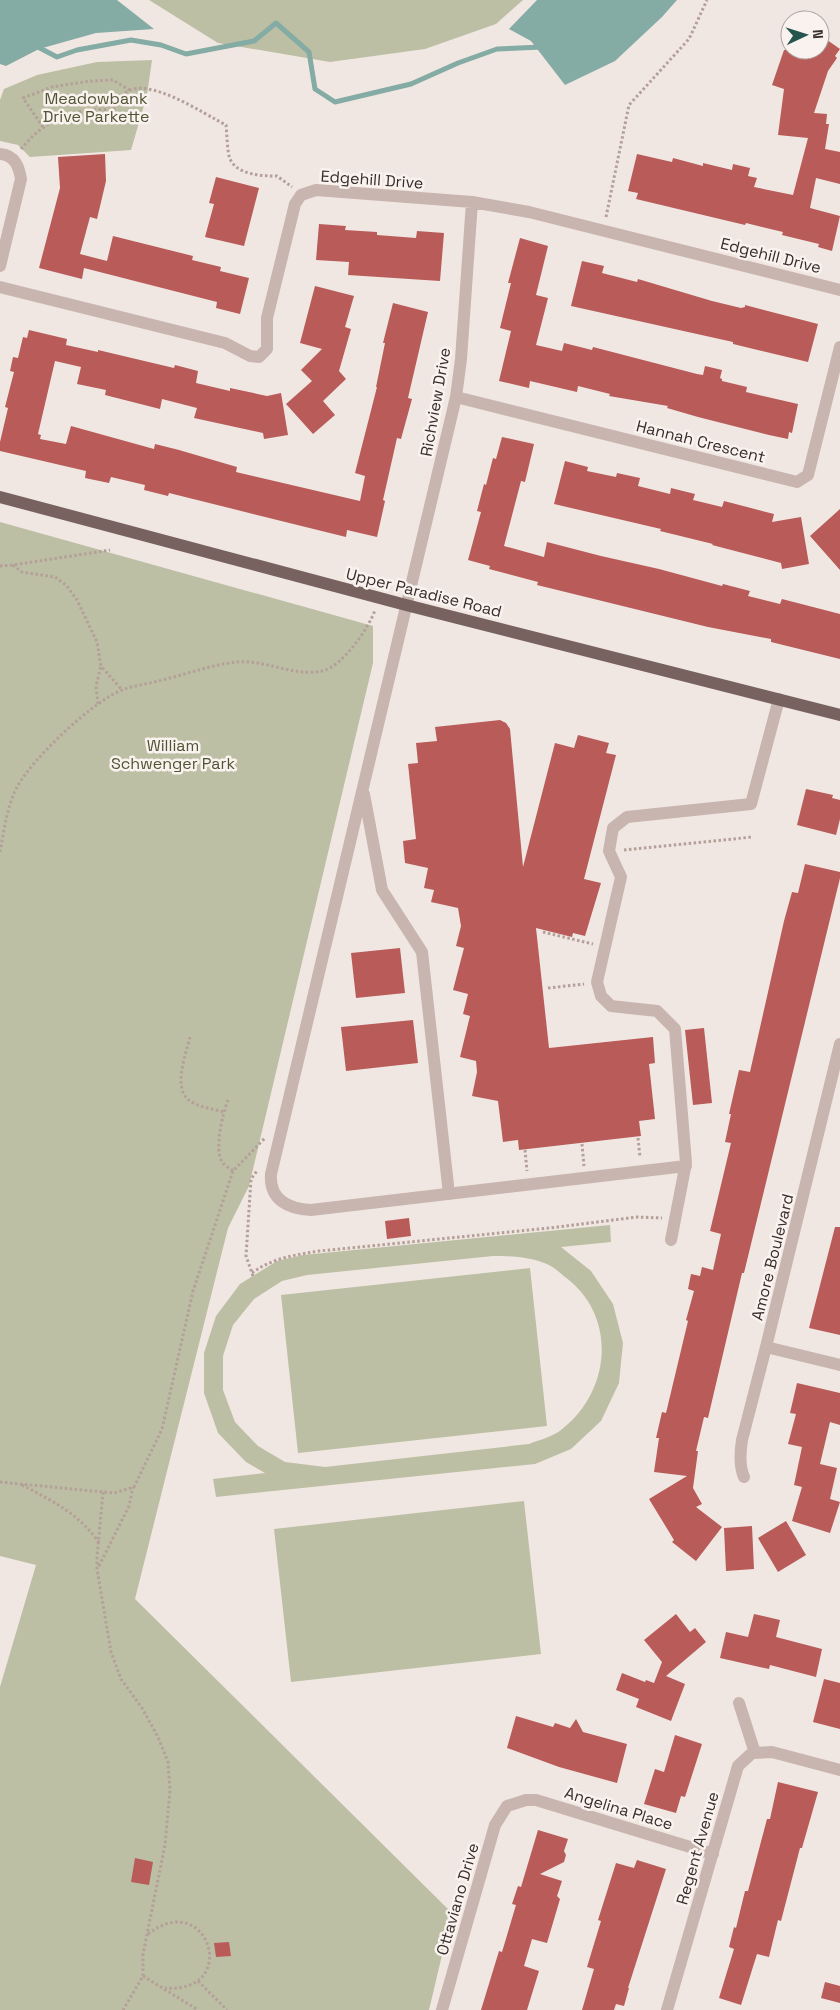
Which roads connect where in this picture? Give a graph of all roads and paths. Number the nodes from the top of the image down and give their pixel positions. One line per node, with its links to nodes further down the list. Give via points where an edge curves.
1 (707, 0): 8 (path, via 689,39 629,105)
2 (131, 90): 3 (path, via 114,109 78,112); 3 (path, via 114,80 90,81 52,87 23,98); 6 (path, via 158,90 226,125 230,158 240,170 261,176 277,176)
3 (43, 127): 5 (path, via 31,136)
4 (0, 154): 5 (street)
5 (13, 159): 9 (street, via 19,167 21,180)
6 (301, 195): 7 (street, Edgehill Drive, via 316,190); 10 (street, Edgehill Drive, via 295,204 267,318 267,349 259,357 250,356 225,343)
7 (472, 202): 8 (street, Edgehill Drive); 13 (street, Richview Drive)
8 (603, 230): 11 (street, Edgehill Drive)
9 (0, 266)
10 (0, 287)
11 (840, 290)
12 (840, 347): 13 (street, Hannah Crescent, via 808,475 797,482)
13 (456, 397): 19 (street, Richview Drive)
14 (0, 498): 18 (main road, Upper Paradise Road)
15 (110, 550): 16 (path)
16 (13, 565): 17 (path); 20 (path, via 22,572 54,577 66,586 77,600 97,642)
17 (0, 566)
18 (380, 598): 19 (main road, Upper Paradise Road); 21 (path, via 374,615 342,660 322,671 237,662)
19 (406, 605): 22 (main road, Upper Paradise Road); 25 (street, Richview Drive)
20 (101, 666): 21 (path); 23 (path, via 96,686)
21 (122, 690): 23 (path)
22 (779, 699): 24 (main road, Upper Paradise Road); 27 (street, via 751,804 627,817 613,828)
23 (98, 704): 28 (path, via 48,749 17,787)
24 (840, 715)
25 (363, 789): 37 (street, Richview Drive); 47 (street, via 382,890 422,952)
26 (752, 837): 27 (path)
27 (609, 851): 30 (street, via 621,877)
28 (0, 852)
29 (543, 932): 30 (path)
30 (605, 947): 31 (street)
31 (597, 982): 32 (path); 42 (street, via 601,996 611,1006 656,1011 675,1029)
32 (548, 988)
33 (190, 1037): 36 (path, via 181,1079 183,1092 192,1102)
34 (840, 1044): 50 (street, Amore Boulevard)
35 (228, 1100): 36 (path)
36 (224, 1112): 43 (path, via 218,1147 222,1162)
37 (282, 1130): 41 (street, Richview Drive); 43 (path, via 265,1138)
38 (638, 1138): 44 (path)
39 (582, 1144): 45 (path)
40 (525, 1150): 46 (path)
41 (273, 1164): 47 (street, Richview Drive, via 270,1181 274,1194 284,1204 300,1209); 48 (path, via 259,1169 252,1179 246,1256 253,1274 286,1256 319,1251 637,1217)
42 (686, 1166): 44 (street); 48 (street)
43 (233, 1171): 55 (path, via 193,1292 162,1429)
44 (642, 1171): 45 (street)
45 (586, 1178): 46 (street)
46 (528, 1185): 47 (street)
47 (449, 1194)
48 (675, 1221): 49 (street)
49 (670, 1240)
50 (766, 1347): 51 (street); 52 (street, Amore Boulevard, via 740,1450)
51 (840, 1365)
52 (744, 1477)
53 (0, 1482): 54 (path)
54 (19, 1483): 56 (path); 57 (path, via 80,1520)
55 (134, 1487): 56 (path, via 114,1493); 58 (path, via 129,1506)
56 (103, 1492): 57 (path)
57 (99, 1543): 58 (path)
58 (97, 1569): 64 (path, via 111,1652 121,1679 142,1708 168,1762 170,1790 165,1845)
59 (739, 1704): 60 (street)
60 (755, 1753): 61 (street, via 772,1752); 63 (street, Regent Avenue, via 738,1766)
61 (840, 1770)
62 (514, 1804): 63 (street, Angelina Place, via 536,1800); 71 (street, Ottaviano Drive, via 507,1806 495,1825)
63 (713, 1854): 72 (street, Regent Avenue)
64 (148, 1934): 65 (path, via 143,1954); 66 (path, via 167,1922 178,1921 198,1930 205,1938 210,1959)
65 (143, 1976): 67 (path); 68 (path)
66 (198, 1981): 67 (path, via 184,1988); 70 (path)
67 (165, 1988): 69 (path)
68 (123, 2010)
69 (198, 2010)
70 (227, 2010)
71 (442, 2010)
72 (666, 2010)

